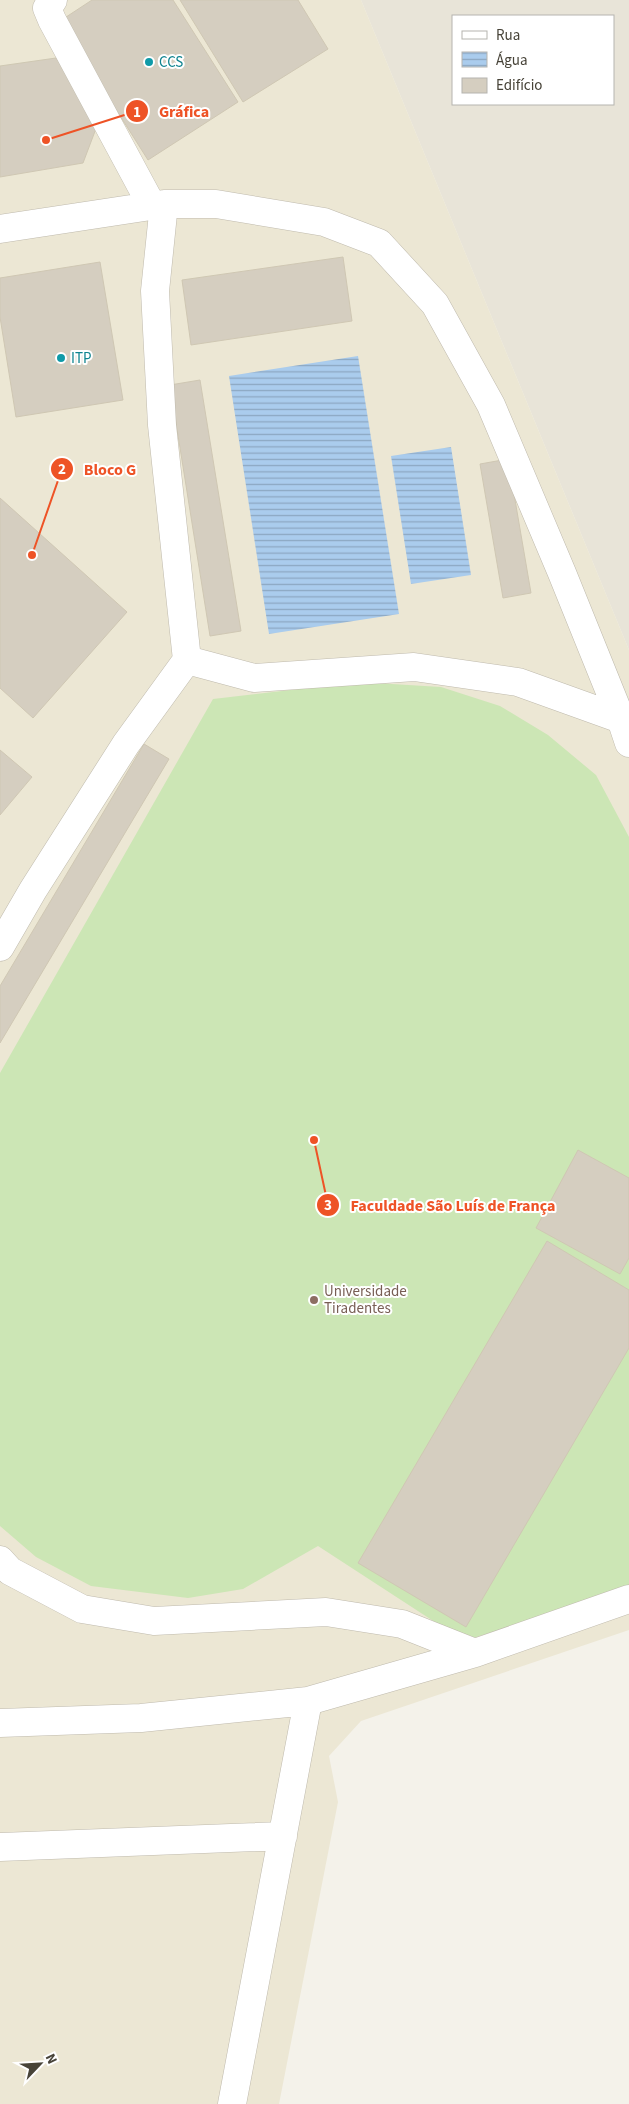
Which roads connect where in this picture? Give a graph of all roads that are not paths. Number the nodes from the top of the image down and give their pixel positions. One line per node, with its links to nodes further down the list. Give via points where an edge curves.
1 (53, 0): 2 (lane, via 47,8 52,20)
2 (158, 205): 3 (lane); 4 (lane, via 155,291 162,425); 5 (lane, via 216,204 324,222 379,243 435,304 490,405)
3 (0, 229)
4 (187, 660): 5 (lane, via 254,678 414,667 518,682); 6 (lane, via 126,744)
5 (625, 731)
6 (0, 946)
7 (0, 1560): 9 (lane, via 10,1571 82,1609 154,1621 326,1612 402,1624)
8 (629, 1599): 9 (lane)
9 (475, 1652): 10 (lane)
10 (308, 1701): 11 (lane, via 141,1718); 12 (lane)
11 (0, 1723)
12 (283, 1836): 13 (lane); 14 (lane)
13 (0, 1847)
14 (232, 2104)

